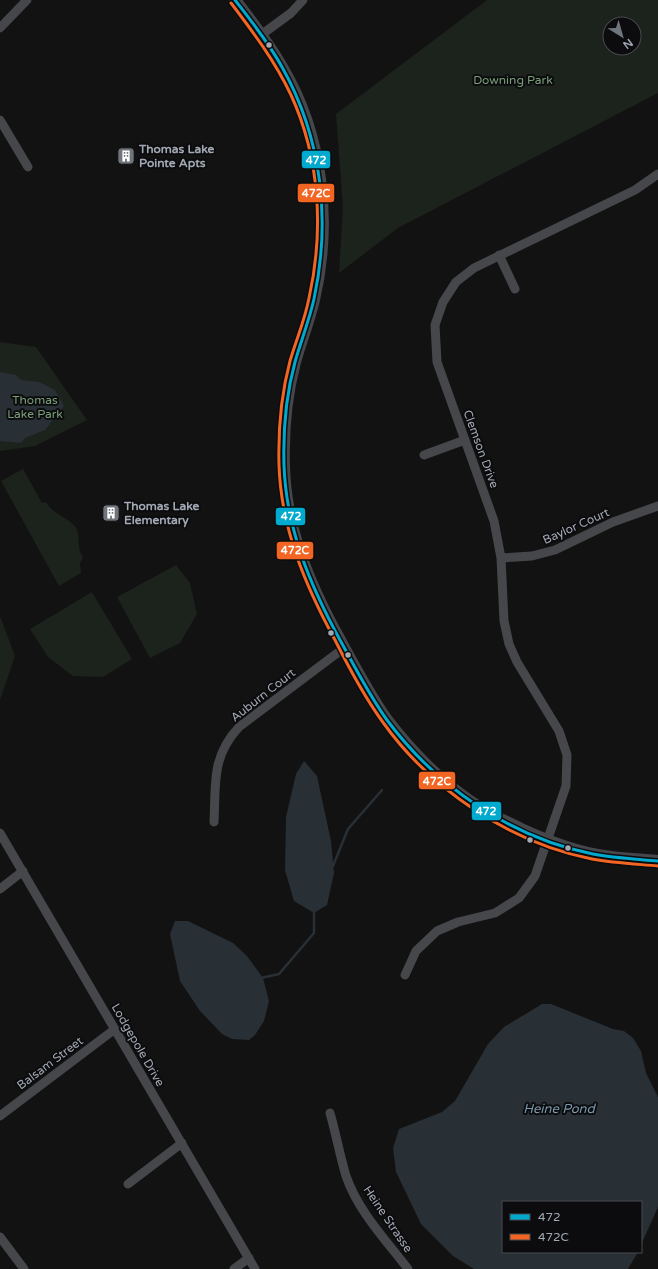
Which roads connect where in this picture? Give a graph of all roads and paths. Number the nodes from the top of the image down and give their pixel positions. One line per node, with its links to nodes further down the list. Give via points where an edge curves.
1 (27, 0): 4 (street)
2 (235, 0): 5 (street)
3 (303, 0): 5 (street, via 291,13)
4 (0, 28)
5 (261, 35): 15 (street, via 283,69 300,104 312,141 320,179 324,219 321,263 314,302 294,364 290,386 284,433 284,469 288,510 300,556 318,601)
6 (0, 120): 7 (street)
7 (28, 168)
8 (658, 174): 9 (street, Clemson Drive, via 635,190)
9 (499, 255): 10 (street); 11 (street, Clemson Drive, via 474,268 456,282 443,302 435,325 437,362)
10 (515, 289)
11 (465, 440): 12 (street); 14 (street, Clemson Drive, via 494,521)
12 (424, 455)
13 (658, 506): 14 (street, Baylor Court, via 612,522 555,550 532,556)
14 (501, 558): 18 (street, Clemson Drive, via 504,621 509,644 517,662 559,731 567,755 566,786)
15 (344, 648): 16 (street, Auburn Court, via 239,727 228,739 216,766); 18 (street, via 386,718 428,767 483,810)
16 (214, 822)
17 (0, 833): 20 (street, Lodgepole Drive)
18 (548, 842): 19 (street, via 602,856); 22 (street, Clemson Drive, via 535,876 519,898 495,913 458,922 437,931 416,951)
19 (658, 861)
20 (23, 871): 21 (street); 23 (street, Lodgepole Drive)
21 (0, 889)
22 (405, 975)
23 (115, 1029): 25 (street, Balsam Street); 26 (street, Lodgepole Drive)
24 (330, 1113): 33 (street, Heine Strasse, via 347,1177 356,1196)
25 (0, 1116)
26 (182, 1143): 27 (street); 29 (street, Lodgepole Drive)
27 (128, 1184)
28 (0, 1237): 30 (street)
29 (249, 1258): 31 (street); 32 (street, Lodgepole Drive)
30 (24, 1269)
31 (234, 1269)
32 (255, 1269)
33 (408, 1269)

